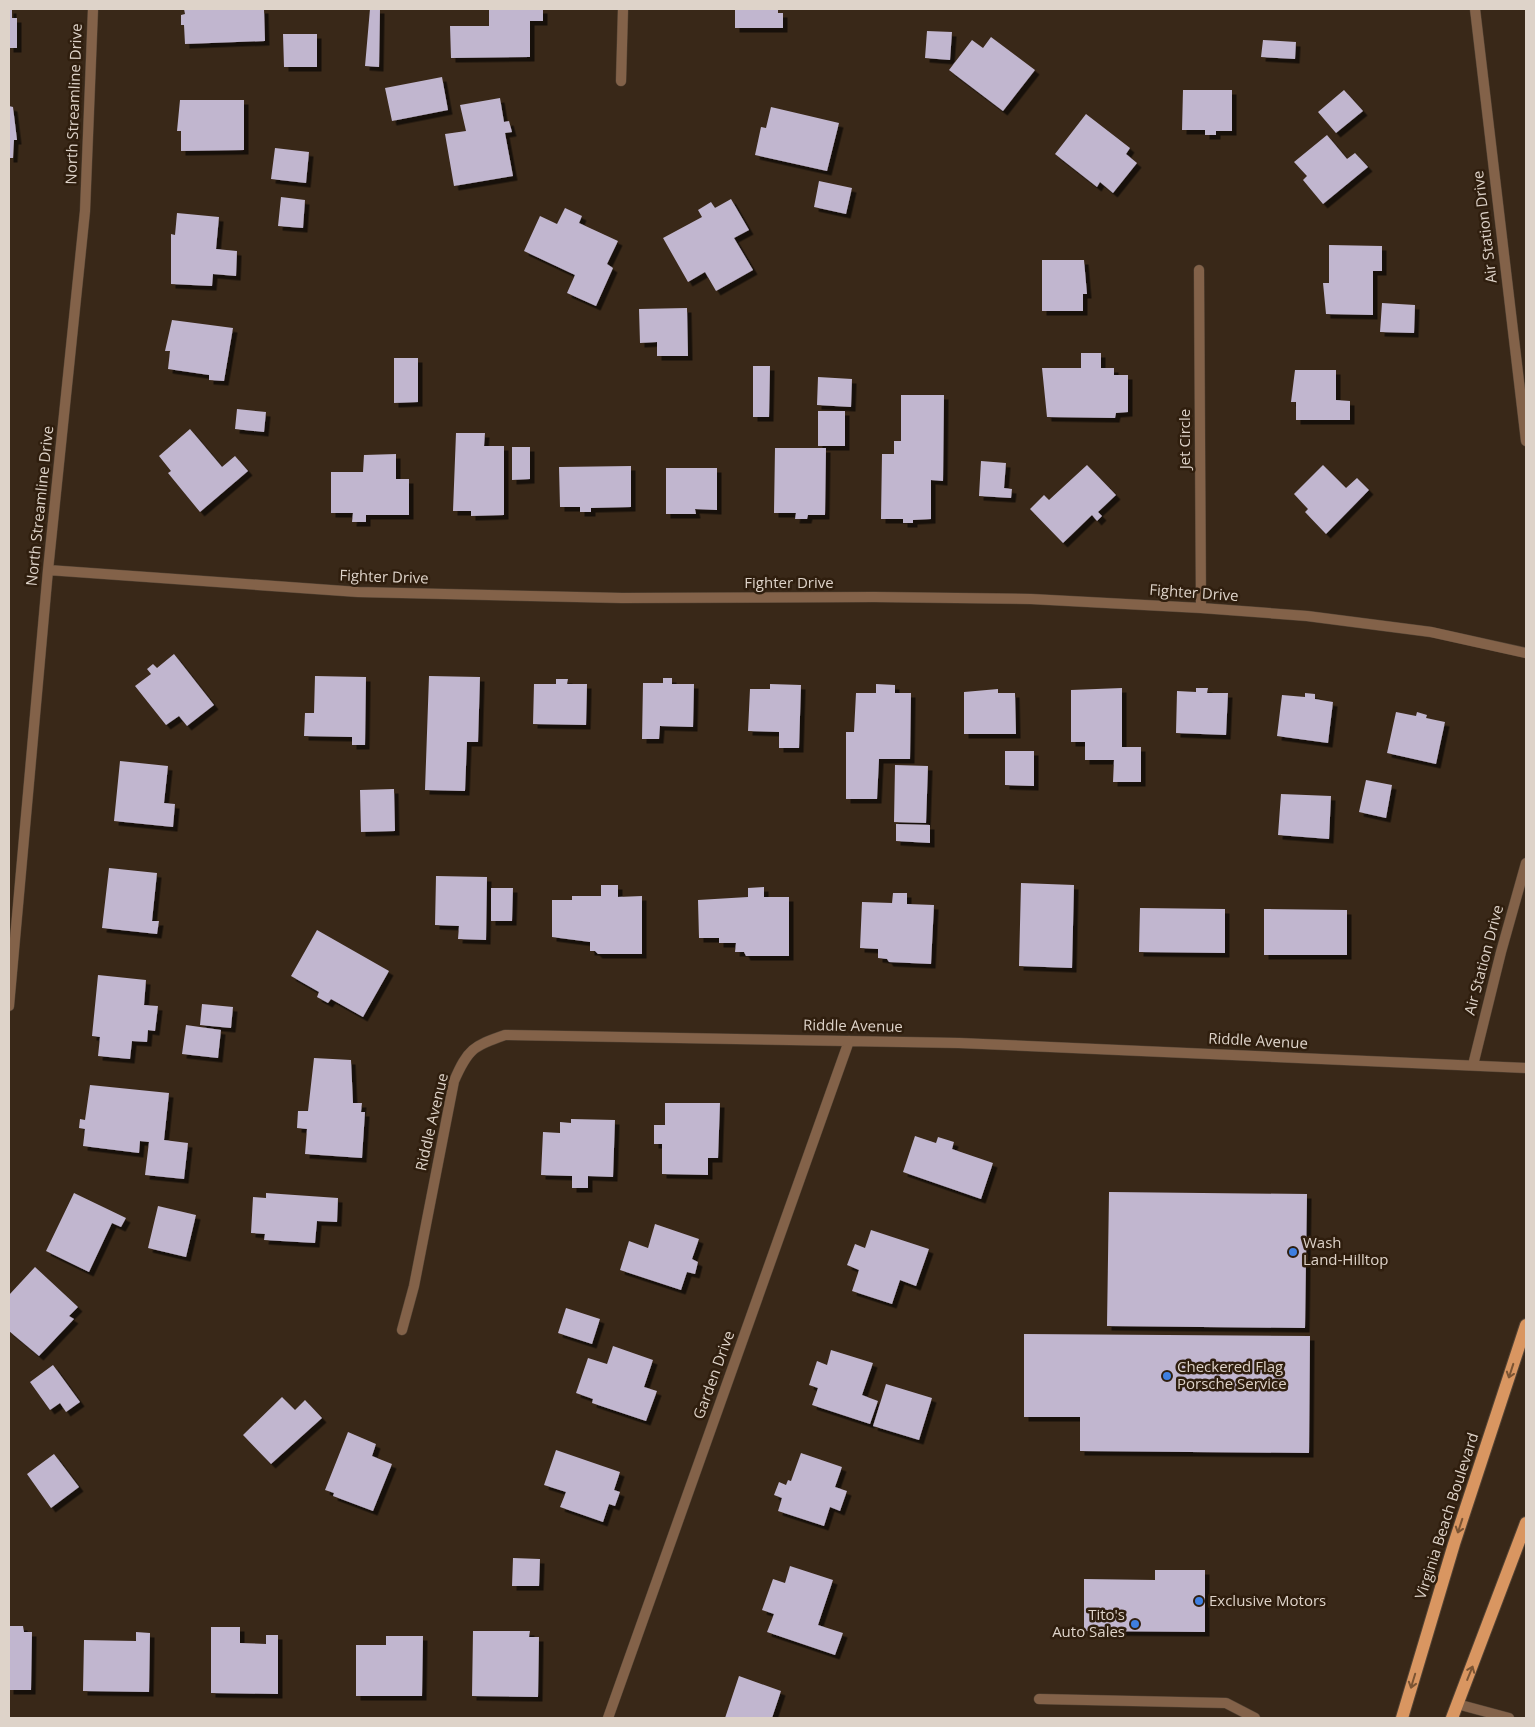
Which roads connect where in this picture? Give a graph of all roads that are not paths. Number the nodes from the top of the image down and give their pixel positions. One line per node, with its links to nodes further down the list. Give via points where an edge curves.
1 (93, 9): 7 (street, North Streamline Drive, via 85,212)
2 (623, 9): 4 (street)
3 (1475, 9): 6 (street, Air Station Drive)
4 (622, 82)
5 (1199, 270): 8 (street, Jet Circle)
6 (1526, 441)
7 (48, 570): 8 (street, Fighter Drive, via 358,592 622,598 1031,599); 11 (street, North Streamline Drive)
8 (1201, 608): 9 (street, Fighter Drive, via 1307,616 1431,632)
9 (1526, 653)
10 (1526, 862): 13 (street, Air Station Drive)
11 (9, 1006)
12 (849, 1041): 13 (street, Riddle Avenue); 16 (street, Riddle Avenue, via 505,1035 479,1044 463,1060 454,1081 414,1286); 20 (street, Garden Drive)
13 (1472, 1065): 14 (street, Riddle Avenue)
14 (1526, 1068)
15 (1526, 1325): 22 (main road, Virginia Beach Boulevard, one-way to 22, via 1454,1544)
16 (402, 1330)
17 (1526, 1523): 19 (main road, one-way to 17)
18 (1039, 1698): 21 (street, via 1226,1703)
19 (1457, 1704): 23 (main road); 24 (street)
20 (608, 1718)
21 (1255, 1718)
22 (1402, 1718)
23 (1452, 1718)
24 (1509, 1718)

